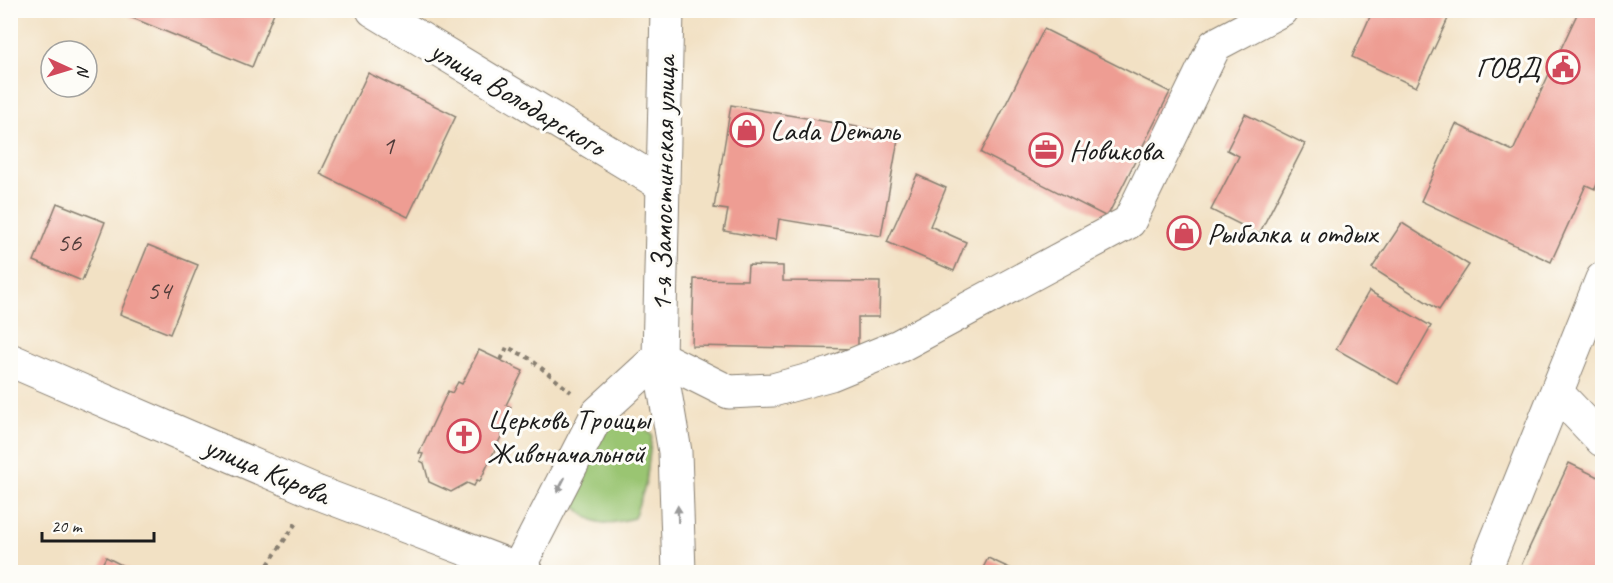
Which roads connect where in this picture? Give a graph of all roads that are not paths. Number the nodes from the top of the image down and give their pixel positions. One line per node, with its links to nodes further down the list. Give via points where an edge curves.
1 (373, 10): 4 (street, улица Володарского)
2 (667, 10): 4 (street, 1-я Замостинская улица)
3 (1281, 10): 6 (street, via 1215,45 1129,222 899,346 831,374 773,390 729,392)
4 (663, 185): 6 (street, 1-я Замостинская улица)
5 (1602, 279): 8 (street)
6 (659, 357): 10 (street, one-way to 10, via 598,413); 11 (street, 1-я Замостинская улица, one-way to 6, via 675,452)
7 (10, 360): 10 (street, улица Кирова, via 316,492)
8 (1557, 393): 9 (street); 12 (street)
9 (1602, 440)
10 (522, 571)
11 (680, 573)
12 (1484, 573)

